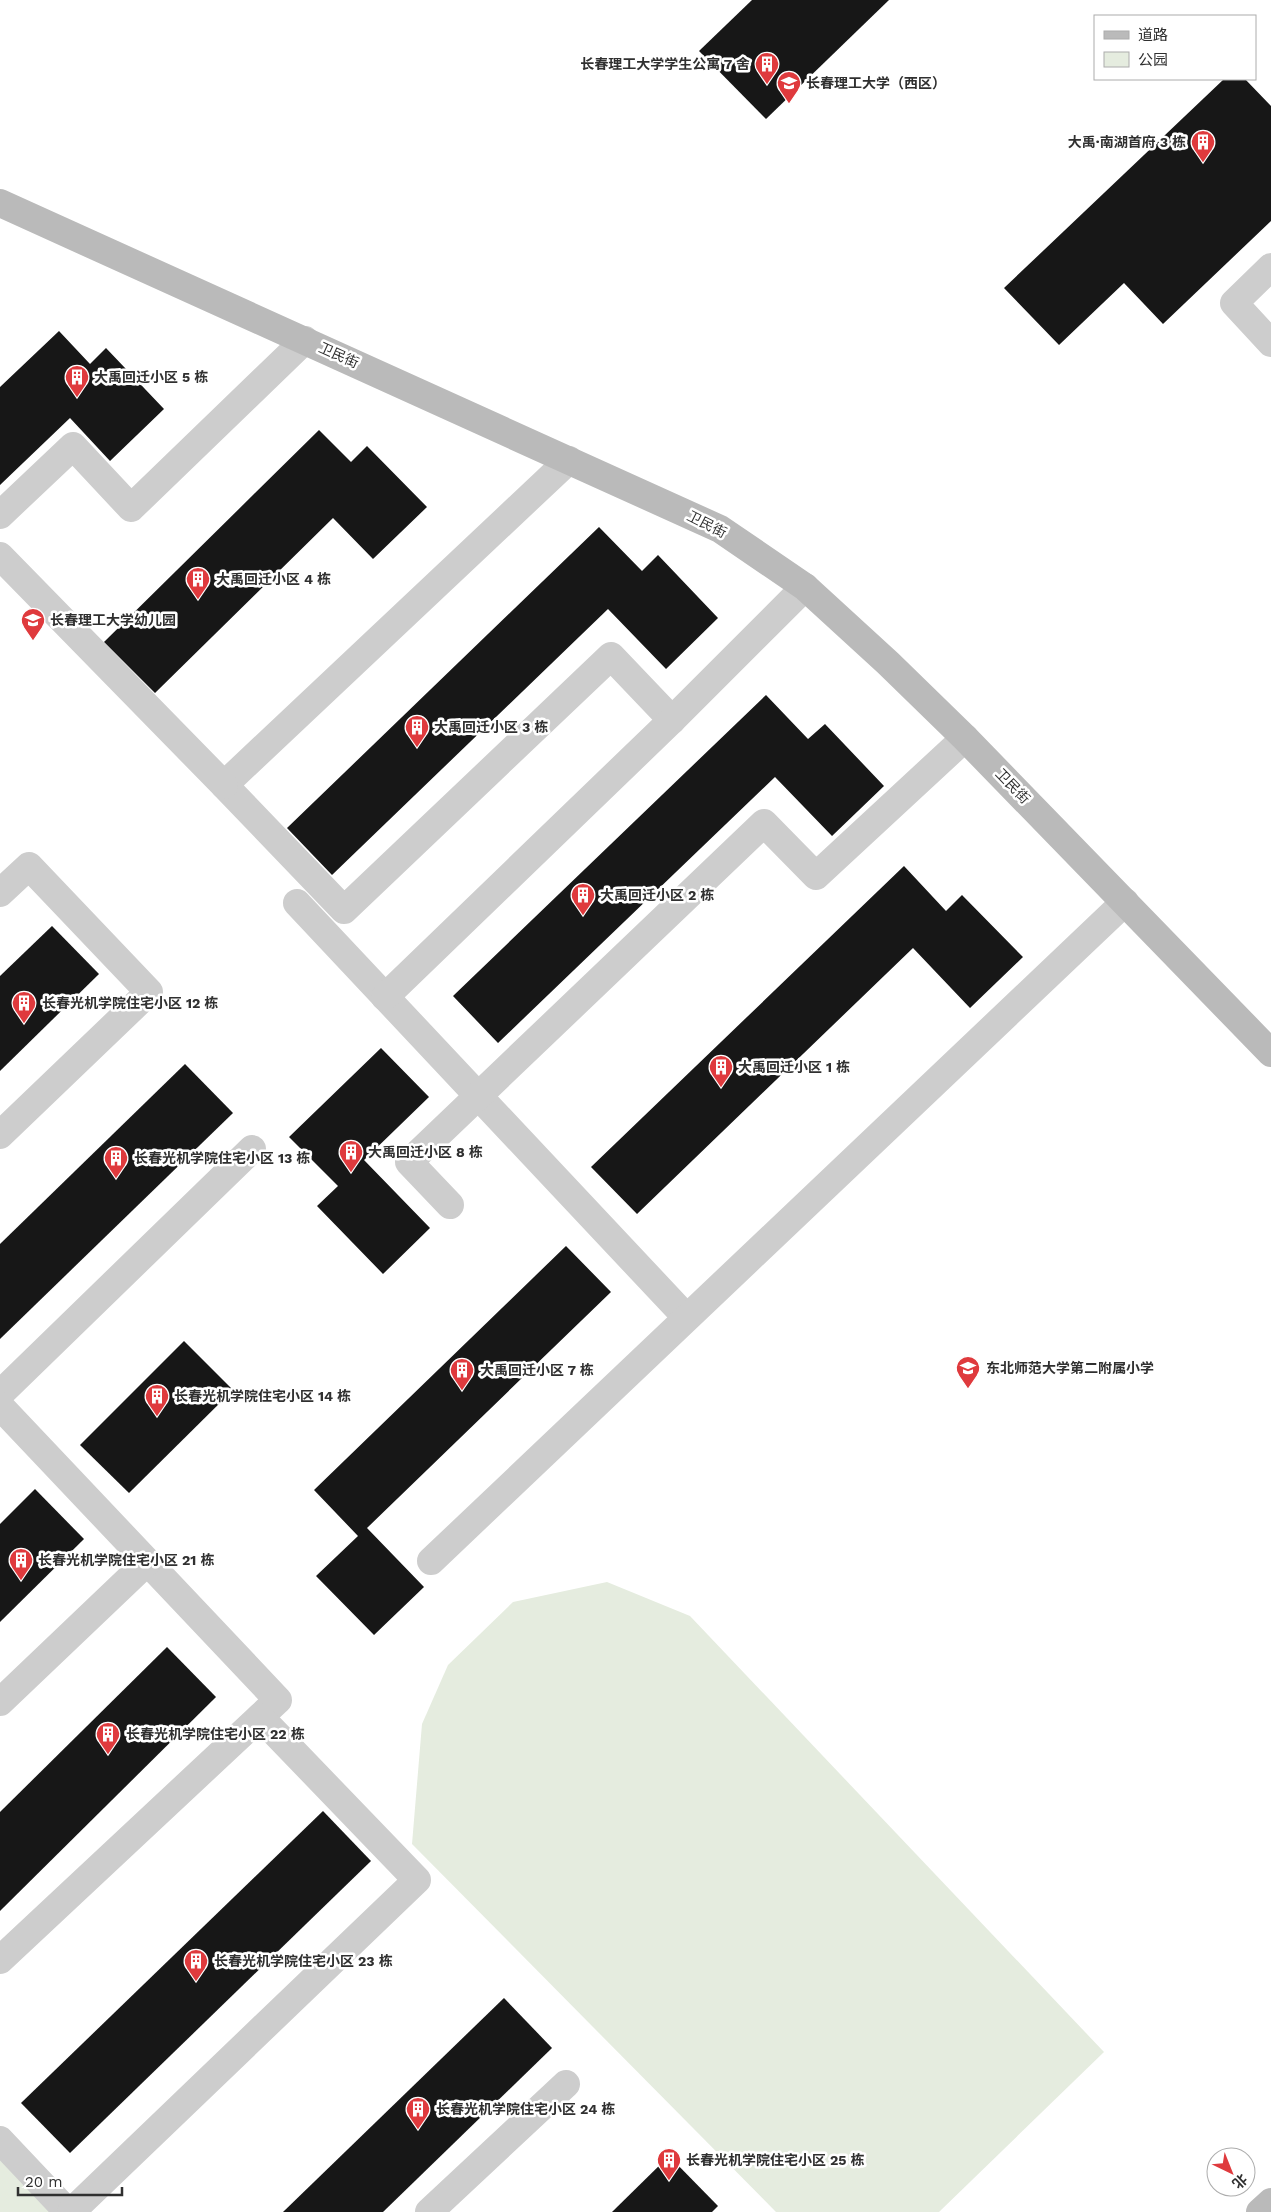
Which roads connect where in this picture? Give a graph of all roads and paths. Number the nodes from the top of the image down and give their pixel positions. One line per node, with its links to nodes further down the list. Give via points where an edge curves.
1 (0, 203): 3 (street, 卫民街)
2 (1271, 267): 4 (street, via 1234,303)
3 (305, 340): 5 (street, 卫民街); 6 (street, via 132,508 74,446)
4 (1271, 343)
5 (569, 460): 8 (street, 卫民街, via 720,529); 11 (street)
6 (0, 515)
7 (0, 556): 11 (street)
8 (805, 587): 9 (street); 10 (street, 卫民街)
9 (672, 720): 11 (street, via 611,656 344,910); 15 (street)
10 (965, 738): 13 (street, 卫民街); 17 (street, via 816,876 764,823)
11 (224, 785)
12 (0, 893): 18 (street, via 29,866 149,992)
13 (1125, 902): 16 (street, 卫民街); 21 (street)
14 (297, 904): 15 (street)
15 (385, 997): 17 (street)
16 (1271, 1053)
17 (478, 1096): 20 (street, via 410,1162); 21 (street)
18 (0, 1135)
19 (252, 1149): 22 (street)
20 (450, 1205)
21 (686, 1317): 24 (street)
22 (0, 1394)
23 (0, 1406): 25 (street)
24 (432, 1561)
25 (147, 1562): 26 (street); 27 (street, via 278,1700)
26 (0, 1702)
27 (260, 1717): 28 (street); 32 (street, via 416,1880)
28 (0, 1960)
29 (566, 2084): 33 (street)
30 (0, 2140): 32 (street)
31 (1271, 2202): 34 (street)
32 (69, 2212)
33 (429, 2212)
34 (1260, 2212)

